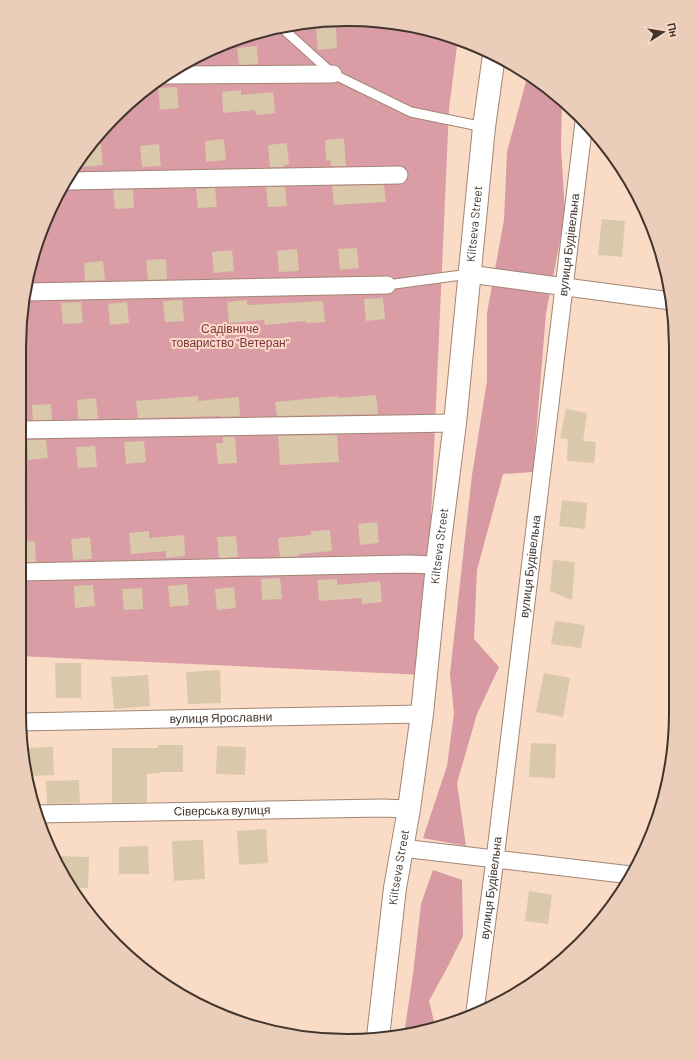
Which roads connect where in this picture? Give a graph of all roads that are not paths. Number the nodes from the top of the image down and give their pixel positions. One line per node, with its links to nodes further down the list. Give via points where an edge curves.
1 (286, 32): 3 (lane)
2 (493, 61): 5 (main road, Kiltseva Street)
3 (333, 74): 4 (street); 5 (lane, via 411,112)
4 (177, 75)
5 (484, 127): 9 (main road, Kiltseva Street)
6 (583, 129): 11 (street, вулиця Будівельна)
7 (399, 175): 8 (street)
8 (73, 181)
9 (469, 274): 10 (lane); 11 (street); 14 (main road, Kiltseva Street)
10 (386, 284): 12 (street)
11 (564, 287): 13 (street); 23 (street, вулиця Будівельна)
12 (31, 292)
13 (665, 300)
14 (455, 423): 15 (street); 16 (main road, Kiltseva Street)
15 (26, 430)
16 (437, 565): 17 (street); 18 (main road, Kiltseva Street)
17 (26, 572)
18 (422, 714): 19 (street, вулиця Ярославни); 20 (main road, Kiltseva Street)
19 (26, 722)
20 (408, 809): 21 (street, Сіверська вулиця); 22 (main road, Kiltseva Street)
21 (42, 814)
22 (402, 848): 23 (street); 26 (main road, Kiltseva Street)
23 (495, 859): 24 (street); 25 (street, вулиця Будівельна)
24 (625, 874)
25 (475, 1008)
26 (379, 1032)

